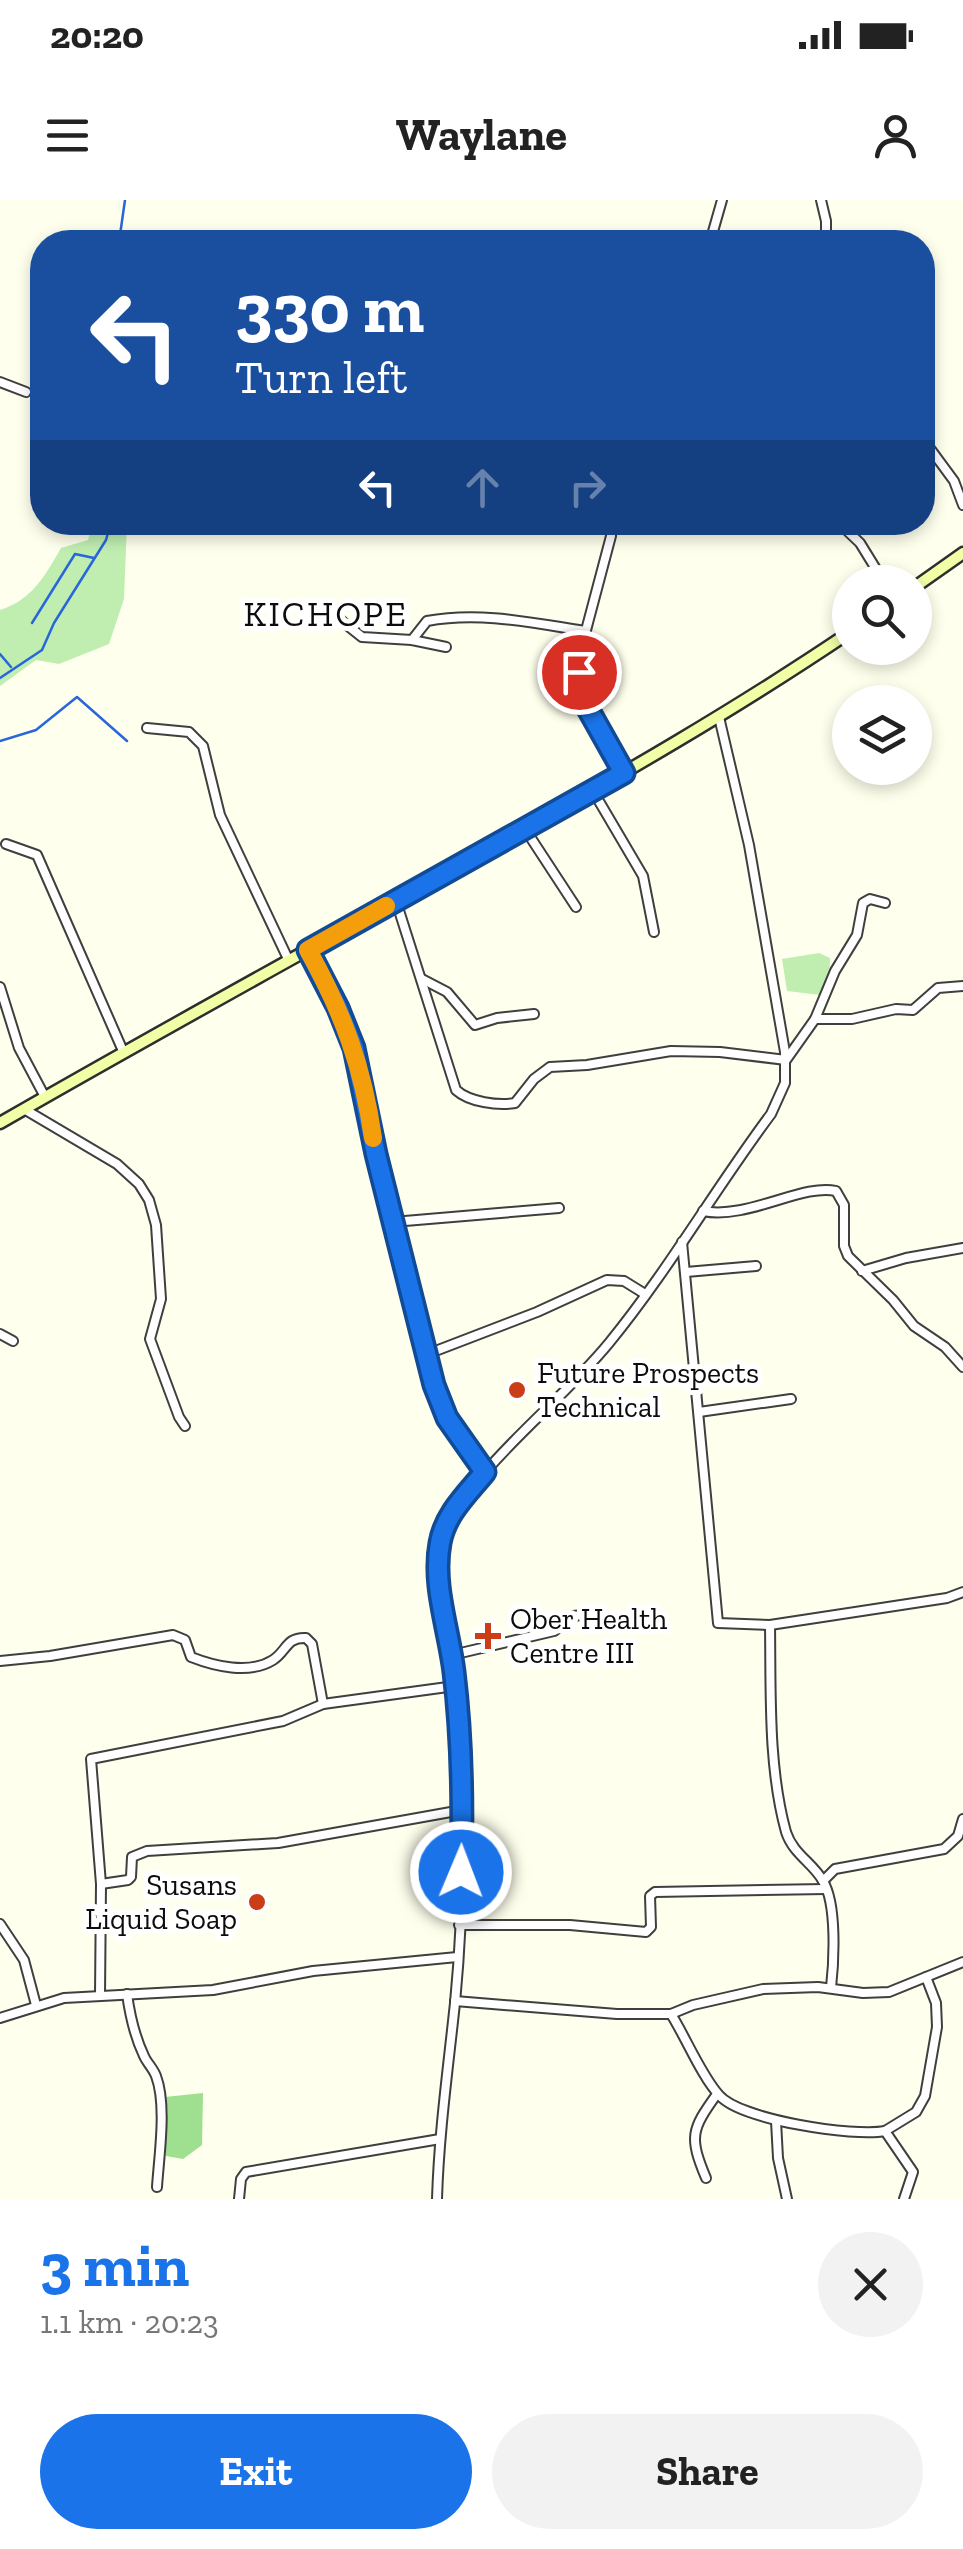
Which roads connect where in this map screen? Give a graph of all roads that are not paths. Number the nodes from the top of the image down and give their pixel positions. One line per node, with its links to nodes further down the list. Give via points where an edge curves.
1 (722, 200): 3 (street)
2 (821, 200): 4 (street)
3 (713, 230)
4 (826, 230)
5 (0, 382): 6 (street)
6 (26, 392)
7 (935, 456): 8 (street)
8 (963, 505)
9 (611, 535): 15 (street)
10 (852, 535): 12 (street)
11 (963, 553): 13 (street)
12 (874, 565)
13 (932, 575)
14 (328, 610): 16 (street, via 362,637)
15 (585, 631): 16 (street, via 517,619 457,618 427,621); 21 (street, via 580,689)
16 (412, 640): 18 (street)
17 (832, 644): 19 (street)
18 (446, 647)
19 (719, 717): 21 (street); 37 (street)
20 (147, 728): 30 (street, via 190,732 203,746 220,815)
21 (624, 773): 22 (street)
22 (594, 791): 23 (street); 28 (street, via 643,876)
23 (525, 829): 25 (street); 27 (street)
24 (6, 844): 36 (street, via 37,855)
25 (396, 901): 29 (street); 31 (street)
26 (885, 903): 35 (street, via 863,903 857,935)
27 (576, 907)
28 (654, 932)
29 (308, 950): 30 (street); 43 (street, via 354,1048)
30 (289, 961): 36 (street)
31 (422, 979): 34 (street, via 448,992 476,1025); 37 (street, via 456,1090 469,1098 510,1104 550,1067 662,1052)
32 (963, 986): 35 (street, via 938,988 913,1010)
33 (0, 987): 38 (street, via 19,1048)
34 (534, 1014)
35 (815, 1019): 37 (street)
36 (124, 1051): 38 (street)
37 (786, 1060): 42 (street, via 776,1106)
38 (45, 1097): 39 (street)
39 (24, 1109): 40 (street); 56 (street, via 116,1164 149,1200 162,1300 150,1339)
40 (0, 1123)
41 (559, 1208): 43 (street)
42 (703, 1211): 44 (street); 48 (street, via 733,1212 833,1189 844,1205 845,1252)
43 (393, 1222): 52 (street)
44 (682, 1242): 47 (street); 49 (street)
45 (963, 1248): 48 (street)
46 (756, 1266): 47 (street)
47 (686, 1272): 55 (street)
48 (862, 1272): 53 (street)
49 (645, 1294): 52 (street, via 607,1280); 57 (street, via 592,1364)
50 (0, 1334): 51 (street)
51 (13, 1340)
52 (425, 1355): 57 (street, via 447,1418)
53 (963, 1367)
54 (791, 1399): 55 (street)
55 (699, 1412): 60 (street, via 718,1621)
56 (185, 1426)
57 (485, 1472): 61 (street, via 452,1512 440,1542)
58 (963, 1592): 60 (street)
59 (593, 1614): 61 (street)
60 (770, 1625): 68 (street, via 785,1828)
61 (452, 1654): 63 (street)
62 (0, 1661): 64 (street, via 174,1635 185,1640 191,1657 228,1668 272,1661 290,1640 306,1638)
63 (455, 1686): 64 (street); 65 (street)
64 (322, 1704): 67 (street, via 283,1721 91,1759)
65 (462, 1810): 67 (street, via 278,1843 148,1851 132,1856 128,1880); 70 (street)
66 (963, 1819): 68 (street, via 944,1849 836,1870)
67 (101, 1884): 76 (street)
68 (825, 1885): 70 (street, via 656,1892 646,1932); 74 (street)
69 (0, 1924): 78 (street, via 24,1960)
70 (459, 1924): 71 (street)
71 (457, 1958): 75 (street, via 313,1970 212,1990); 77 (street)
72 (963, 1962): 73 (street)
73 (926, 1977): 74 (street, via 874,1994); 83 (street, via 937,2028 925,2096 916,2112)
74 (832, 1988): 79 (street, via 763,1989)
75 (127, 1994): 76 (street); 86 (street, via 131,2024 159,2086)
76 (100, 1995): 78 (street)
77 (455, 2001): 79 (street); 84 (street)
78 (36, 2005): 80 (street)
79 (670, 2014): 81 (street)
80 (0, 2018)
81 (717, 2094): 82 (street); 85 (street, via 693,2137)
82 (776, 2121): 83 (street); 89 (street)
83 (885, 2131): 90 (street, via 913,2172)
84 (440, 2140): 87 (street, via 251,2170 241,2179); 88 (street)
85 (706, 2178)
86 (157, 2187)
87 (239, 2199)
88 (437, 2199)
89 (787, 2199)
90 (904, 2199)

